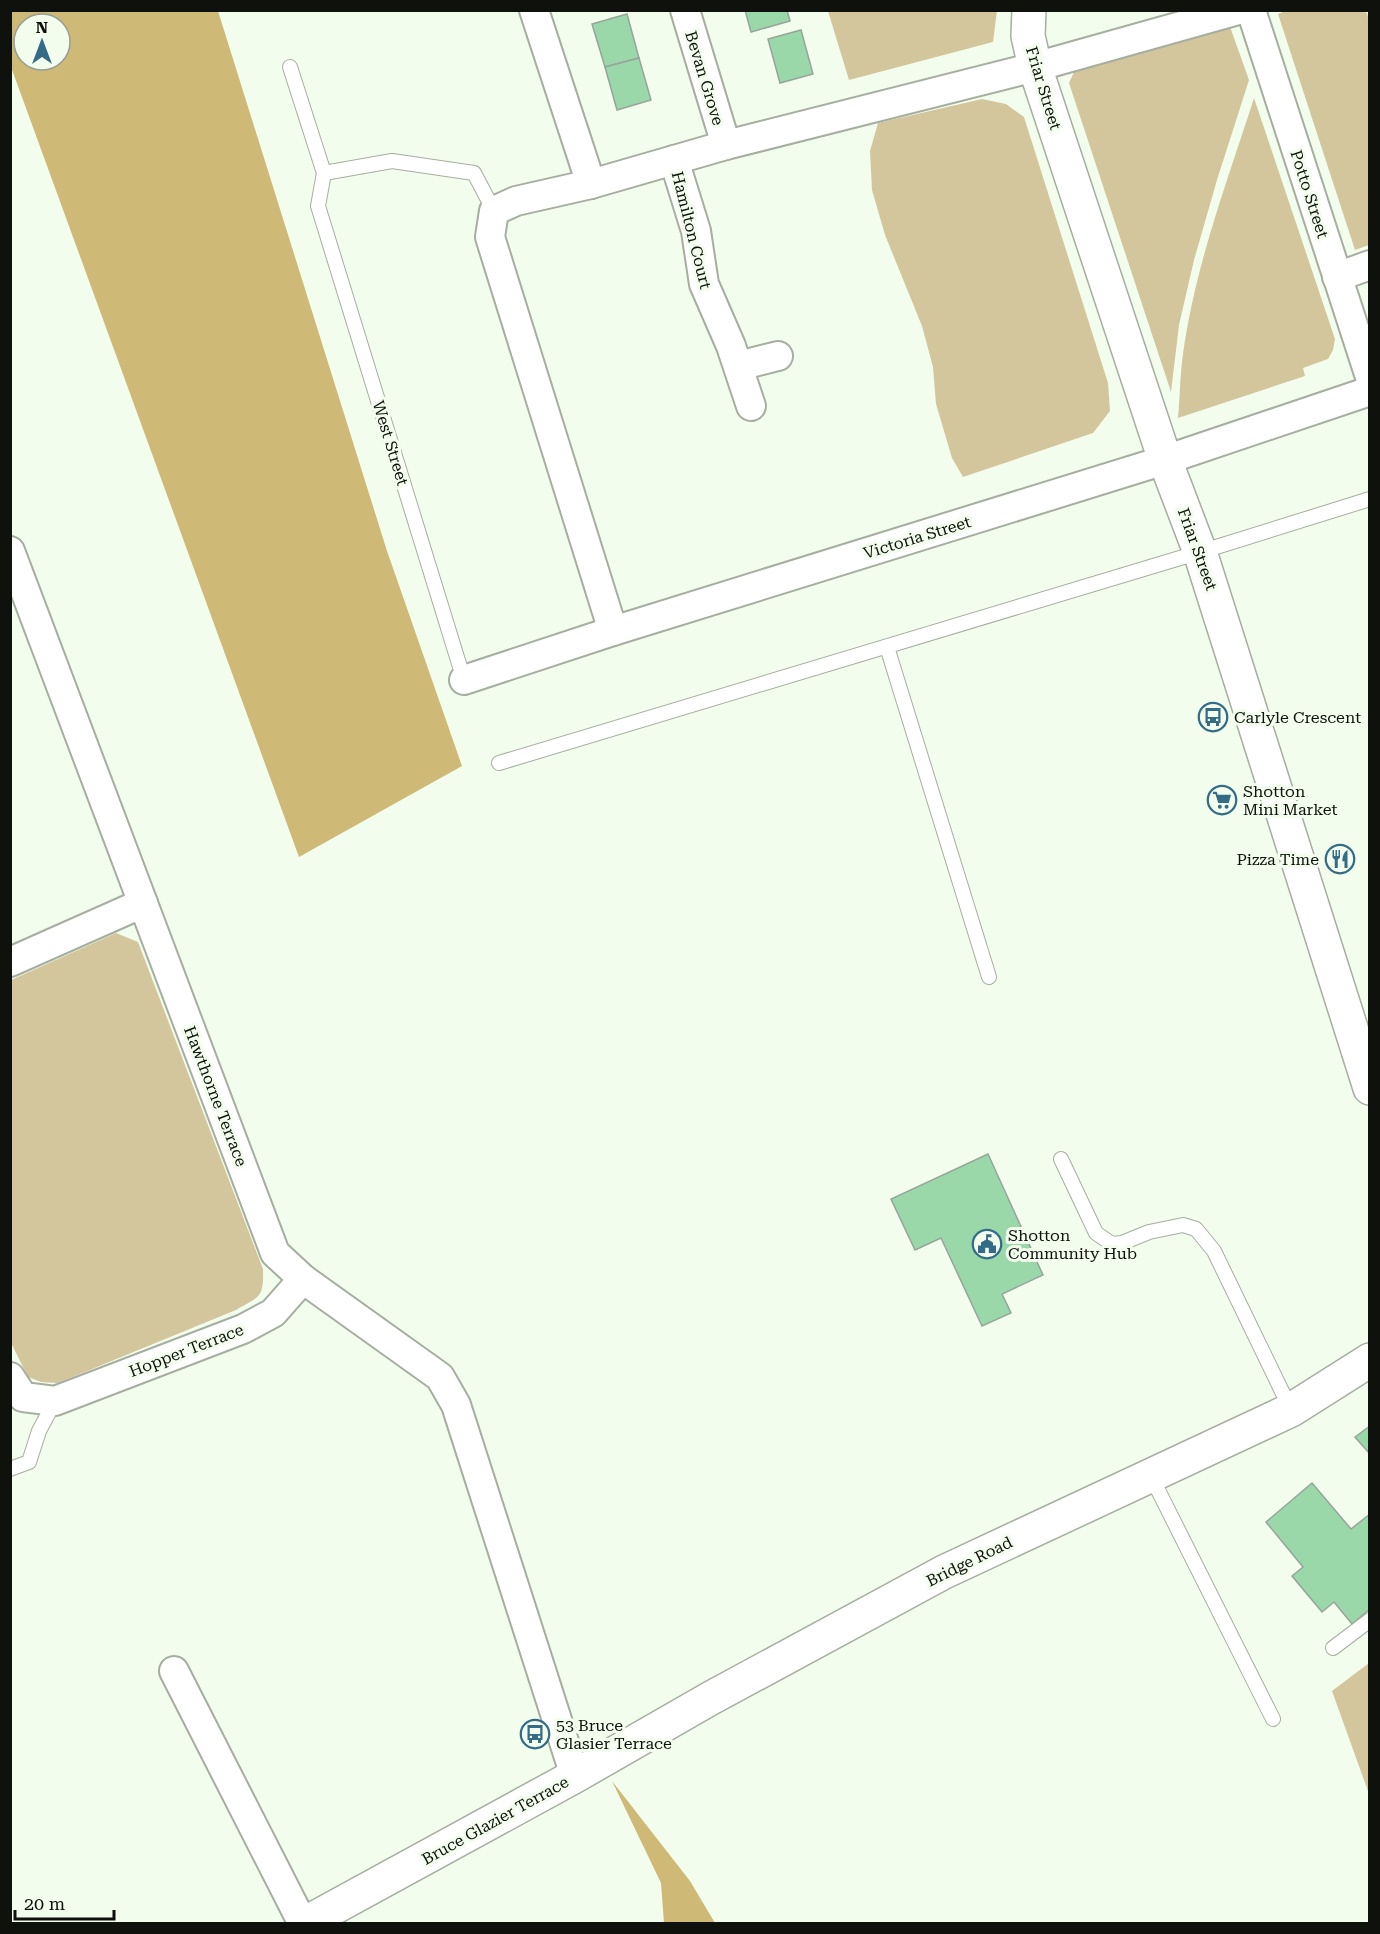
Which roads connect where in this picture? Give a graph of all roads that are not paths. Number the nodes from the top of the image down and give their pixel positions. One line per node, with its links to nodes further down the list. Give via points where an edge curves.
1 (534, 10): 11 (street)
2 (685, 10): 8 (street, Bevan Grove)
3 (1029, 10): 7 (street, Friar Street, via 1028,36)
4 (1238, 10): 7 (street)
5 (1251, 10): 14 (street, Potto Street)
6 (290, 67): 10 (lane)
7 (1035, 67): 8 (street); 20 (street, Friar Street)
8 (726, 145): 9 (street)
9 (674, 160): 11 (street); 16 (street, Hamilton Court, via 696,231 704,284)
10 (324, 173): 12 (lane, via 392,161 474,173); 26 (lane, West Street, via 318,206)
11 (591, 184): 12 (street, via 516,201)
12 (494, 212): 24 (street, via 490,237)
13 (1370, 265): 14 (street)
14 (1337, 277): 17 (street, Potto Street)
15 (778, 356): 16 (street)
16 (738, 366): 19 (street, Hamilton Court)
17 (1370, 377)
18 (1370, 391): 20 (street, Victoria Street)
19 (750, 406)
20 (1165, 460): 23 (street, Friar Street); 24 (street, Victoria Street)
21 (1370, 499): 23 (lane)
22 (10, 551): 28 (street, Hawthorne Terrace)
23 (1200, 552): 25 (lane); 31 (street, Friar Street)
24 (614, 631): 26 (street, Victoria Street)
25 (887, 646): 27 (lane); 30 (lane)
26 (464, 680)
27 (499, 763)
28 (143, 903): 29 (street); 33 (street, Hawthorne Terrace, via 275,1253)
29 (10, 962)
30 (990, 977)
31 (1370, 1088)
32 (1061, 1159): 37 (lane, via 1096,1233 1104,1240 1122,1243 1183,1225 1196,1229 1214,1251)
33 (303, 1279): 36 (street, Hopper Terrace, via 273,1313 243,1329); 38 (street, Hawthorne Terrace, via 440,1377)
34 (1370, 1360): 37 (street, Bridge Road)
35 (10, 1377): 36 (street, Hopper Terrace, via 23,1397)
36 (55, 1401): 39 (lane, via 29,1462)
37 (1291, 1410): 40 (street, Bridge Road)
38 (459, 1416): 45 (street, Bruce Glazier Terrace)
39 (10, 1469)
40 (1151, 1476): 44 (lane); 45 (street, Bridge Road, via 944,1572)
41 (1370, 1620): 42 (lane)
42 (1333, 1648)
43 (174, 1671): 46 (street, Bruce Glazier Terrace)
44 (1273, 1719)
45 (575, 1776): 46 (street, Bruce Glazier Terrace)
46 (304, 1923)

